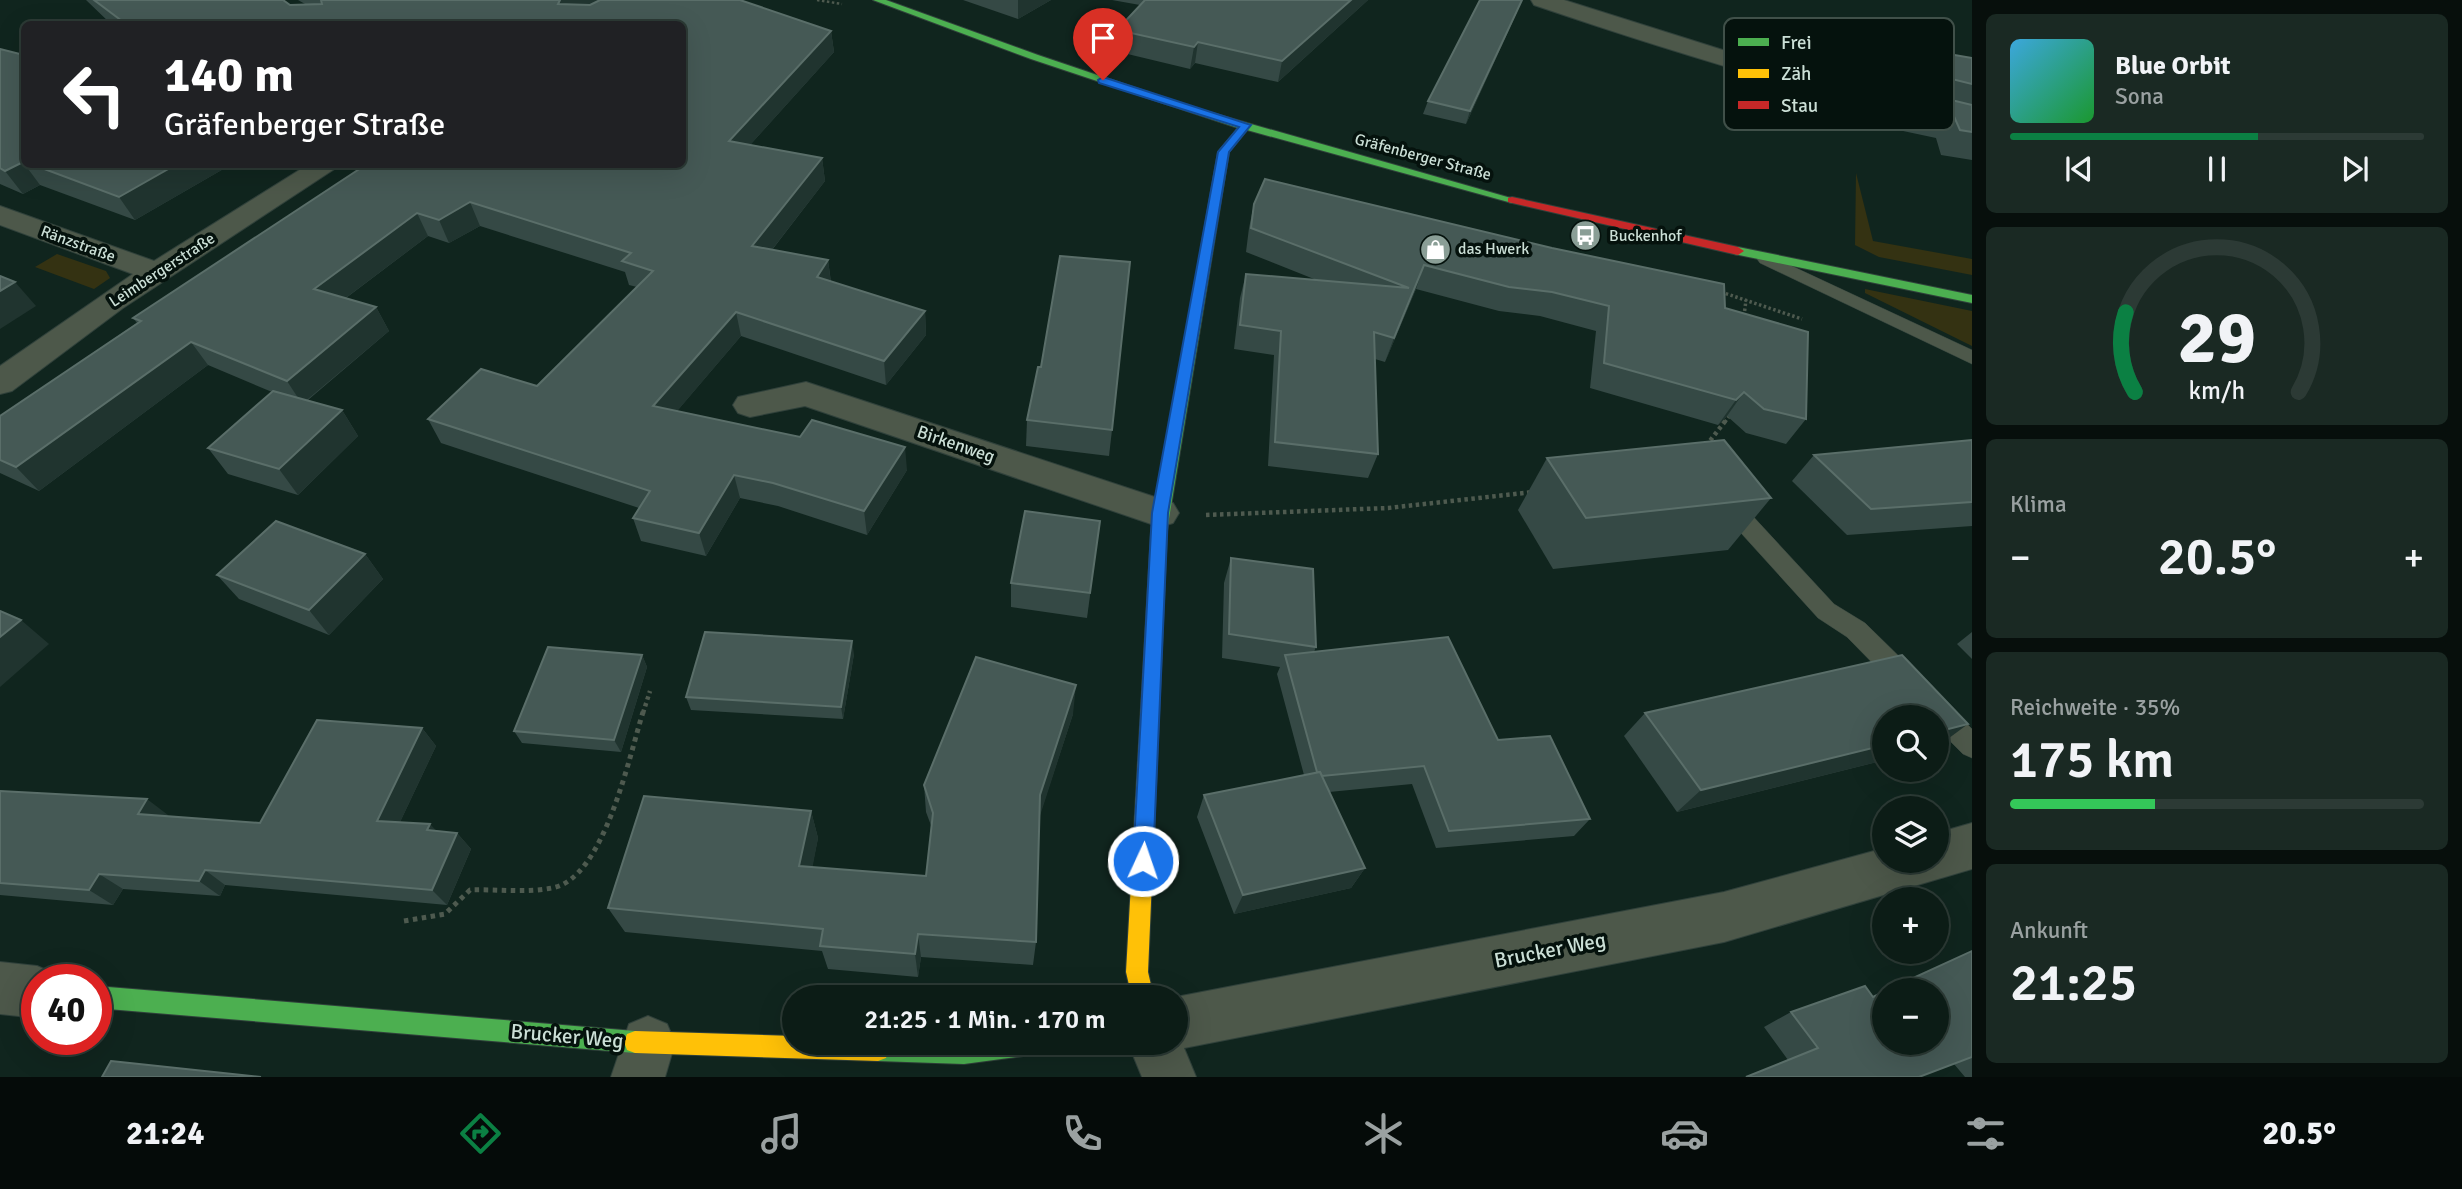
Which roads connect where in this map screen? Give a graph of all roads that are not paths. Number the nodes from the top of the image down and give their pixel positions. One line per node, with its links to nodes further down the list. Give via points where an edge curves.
1 (878, 0): 6 (street, Gräfenberger Straße, via 1027,56)
2 (1542, 0): 3 (street)
3 (1724, 61)
4 (1954, 119): 5 (street)
5 (1972, 123)
6 (1245, 125): 9 (street, Gräfenberger Straße, via 1556,210); 16 (street, via 1224,152)
7 (323, 168): 10 (street, Leimbergerstraße)
8 (0, 215): 10 (street, Ränzstraße)
9 (1756, 255): 11 (street, Gräfenberger Straße); 12 (lane)
10 (156, 272): 13 (street, Leimbergerstraße)
11 (1972, 299)
12 (1972, 358)
13 (0, 383)
14 (750, 405): 16 (street, Birkenweg, via 806,394)
15 (1691, 464): 17 (lane, via 1826,611 1856,630)
16 (1160, 513): 19 (street, via 1137,972)
17 (1972, 746)
18 (1953, 853): 23 (street, Brucker Weg, via 1724,917)
19 (1140, 985)
20 (0, 988): 21 (street)
21 (21, 990)
22 (112, 999): 26 (street, Brucker Weg)
23 (1188, 1021)
24 (872, 1055): 26 (street, Brucker Weg)
25 (1160, 1055): 27 (street)
26 (643, 1060)
27 (1169, 1077)

